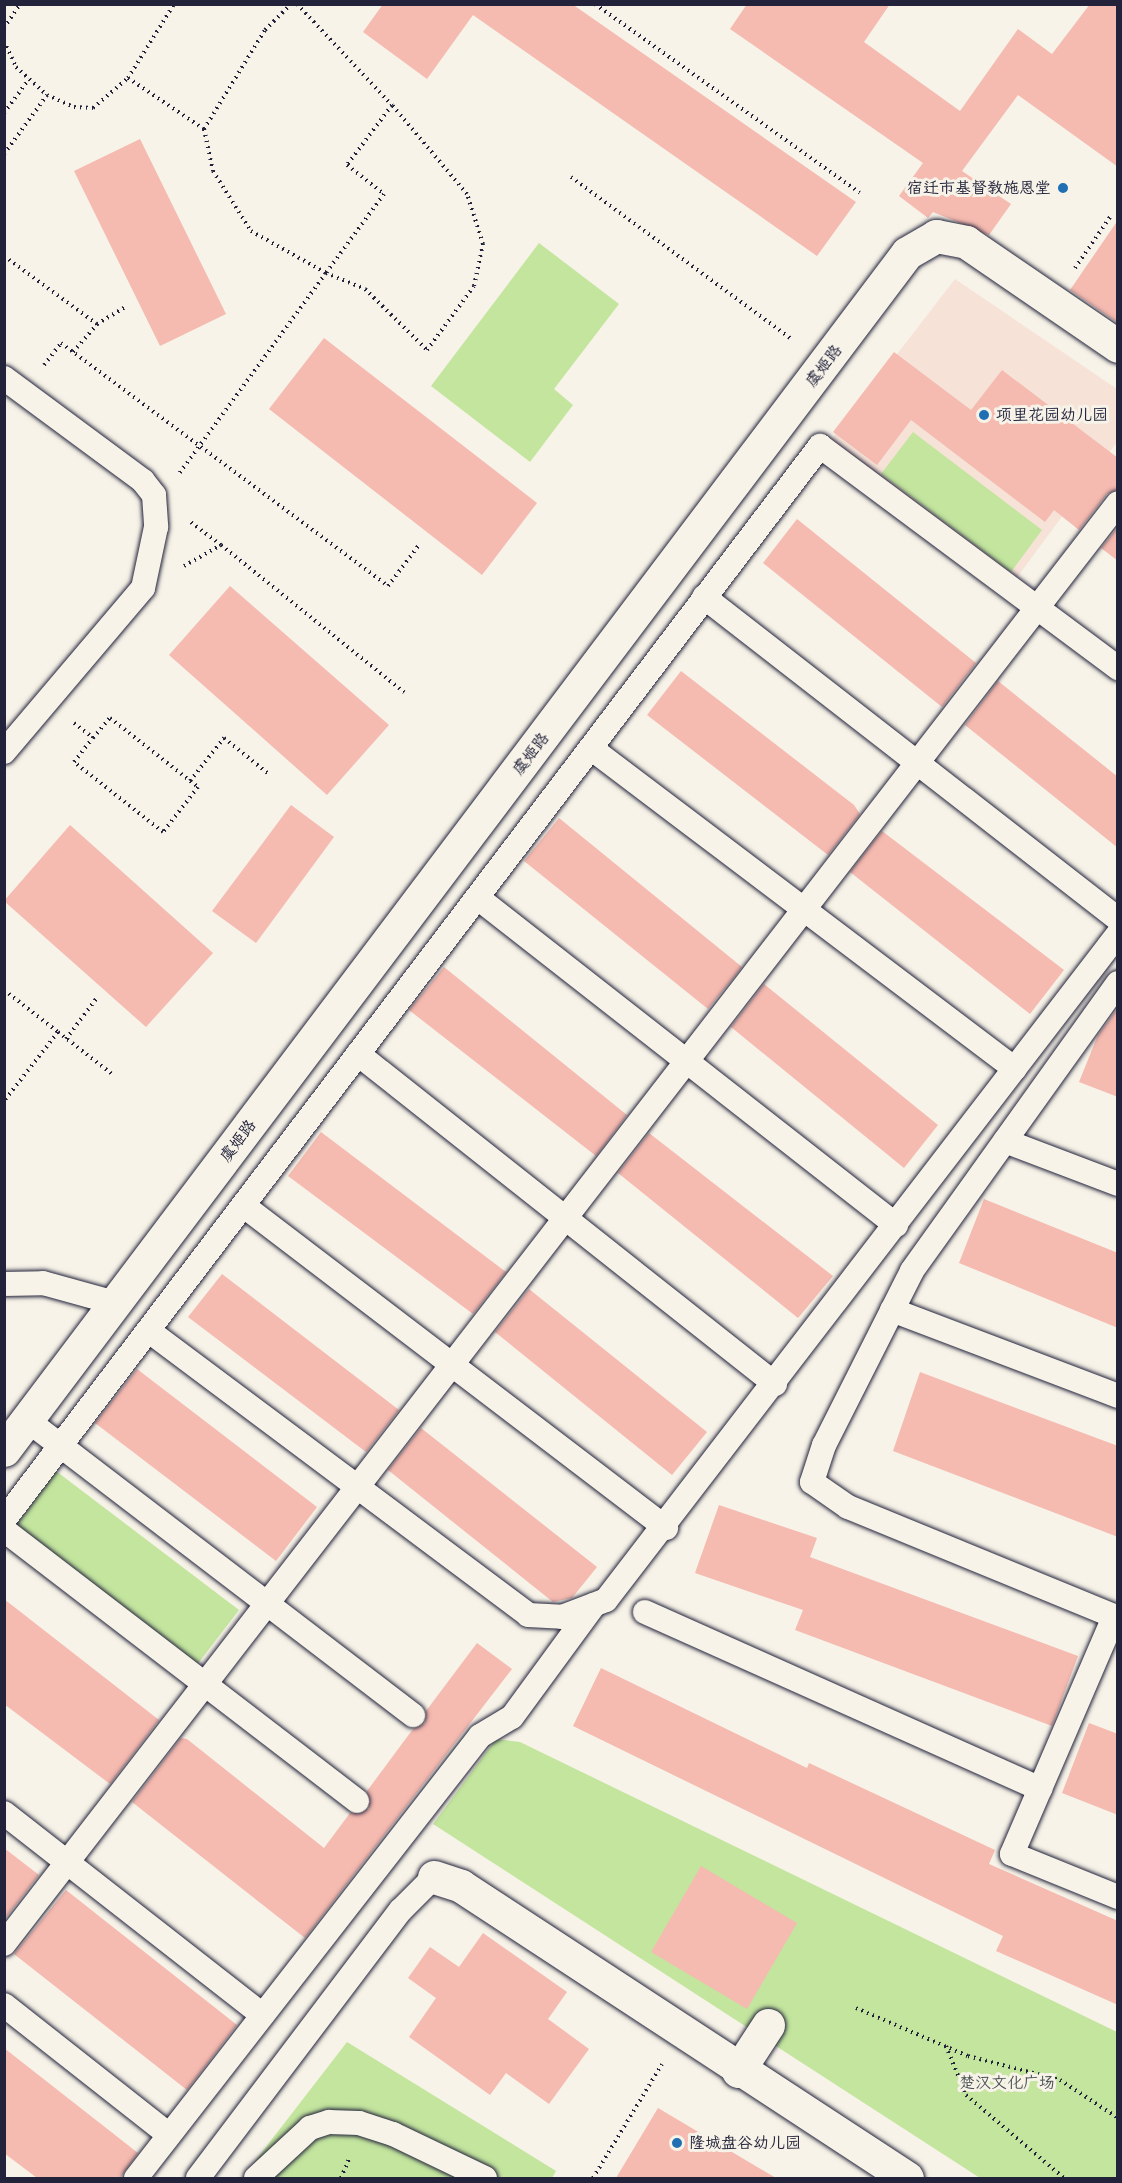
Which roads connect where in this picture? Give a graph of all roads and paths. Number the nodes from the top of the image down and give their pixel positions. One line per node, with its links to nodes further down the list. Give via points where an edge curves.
1 (20, 4): 7 (path)
2 (174, 4): 10 (path)
3 (291, 4): 15 (path, via 265,30)
4 (297, 4): 13 (path)
5 (595, 4): 18 (path)
6 (4, 12): 7 (path)
7 (12, 15): 8 (path)
8 (4, 28)
9 (4, 42): 11 (path, via 16,67)
10 (128, 78): 12 (path, via 93,108 74,107); 15 (path)
11 (29, 79): 12 (path); 14 (path)
12 (47, 95): 16 (path)
13 (393, 105): 21 (path, via 347,165 384,194); 21 (path, via 467,194 483,244 474,286 427,350 365,289)
14 (4, 113)
15 (204, 129): 21 (path, via 213,171 250,231)
16 (4, 154)
17 (571, 177): 27 (path)
18 (860, 193)
19 (1110, 217): 22 (path)
20 (4, 256): 24 (path)
21 (326, 273): 30 (path)
22 (1052, 301): 25 (street, 虞姬路); 27 (street, 虞姬路, via 966,242 936,236 907,253)
23 (125, 307): 24 (path)
24 (97, 324): 26 (path)
25 (1118, 346)
26 (73, 352): 29 (path, via 61,343); 30 (path)
27 (826, 364): 66 (street, 虞姬路)
28 (4, 378): 29 (lane)
29 (24, 392): 31 (lane, via 143,481)
30 (200, 446): 31 (path, via 175,481); 34 (path, via 388,585)
31 (154, 495): 39 (lane, via 155,537 143,588)
32 (1118, 504): 36 (lane)
33 (221, 545): 38 (path)
34 (419, 545)
35 (704, 597): 36 (lane, via 820,446); 41 (lane); 43 (lane)
36 (1037, 607): 37 (lane); 43 (lane)
37 (1118, 668)
38 (404, 692)
39 (47, 702): 40 (path); 42 (lane)
40 (93, 738): 45 (path, via 110,717); 45 (path, via 74,762 163,832 198,787)
41 (592, 749): 46 (lane); 47 (lane)
42 (4, 752)
43 (917, 762): 47 (lane); 48 (lane)
44 (270, 775): 45 (path, via 224,738)
45 (190, 781)
46 (477, 898): 55 (lane); 56 (lane)
47 (804, 909): 56 (lane); 57 (lane)
48 (1118, 919)
49 (1118, 934): 57 (lane)
50 (1118, 982): 60 (lane)
51 (4, 990): 53 (path)
52 (96, 999): 54 (path)
53 (58, 1032): 54 (path); 59 (path)
54 (66, 1039): 58 (path)
55 (358, 1054): 62 (lane); 63 (lane)
56 (687, 1061): 63 (lane); 64 (lane)
57 (1015, 1069): 64 (lane)
58 (112, 1074)
59 (4, 1101)
60 (1005, 1141): 61 (lane); 67 (lane, via 912,1271)
61 (1118, 1184)
62 (244, 1206): 68 (lane); 69 (lane)
63 (566, 1217): 69 (lane); 70 (lane)
64 (896, 1225): 70 (lane)
65 (4, 1284): 66 (lane, via 43,1283)
66 (116, 1303): 72 (street, 虞姬路)
67 (892, 1310): 71 (lane); 82 (lane, via 824,1445 812,1482 848,1507)
68 (149, 1331): 73 (lane); 75 (lane)
69 (453, 1364): 75 (lane); 77 (lane)
70 (775, 1384): 77 (lane)
71 (1118, 1396)
72 (27, 1420): 73 (lane); 74 (street, 虞姬路)
73 (62, 1446): 76 (lane); 79 (lane)
74 (4, 1450)
75 (357, 1487): 79 (lane); 80 (lane, via 528,1615 562,1617)
76 (4, 1520)
77 (666, 1528): 80 (lane, via 623,1583)
78 (4, 1530): 83 (lane)
79 (268, 1604): 83 (lane); 84 (lane)
80 (594, 1605): 94 (lane, via 512,1718 480,1736)
81 (645, 1612): 85 (lane)
82 (1116, 1618): 85 (lane)
83 (205, 1685): 86 (lane); 88 (lane)
84 (413, 1715)
85 (1040, 1789): 90 (lane, via 1012,1854)
86 (357, 1801)
87 (4, 1813): 88 (lane)
88 (67, 1862): 91 (lane); 94 (lane)
89 (434, 1877): 96 (street, via 461,1886); 102 (lane, via 401,1910)
90 (1118, 1897)
91 (4, 1944)
92 (4, 2005): 100 (lane)
93 (856, 2008): 97 (path)
94 (263, 2015): 100 (lane)
95 (768, 2025): 98 (street)
96 (681, 2033): 98 (street); 105 (path)
97 (946, 2046): 99 (path, via 1060,2080); 107 (path, via 949,2064 966,2095)
98 (738, 2071): 106 (street)
99 (1118, 2118)
100 (170, 2135): 101 (lane)
101 (136, 2178)
102 (198, 2178)
103 (256, 2178): 104 (lane, via 310,2128 329,2122 359,2123 393,2134)
104 (485, 2178)
105 (593, 2178)
106 (906, 2178)
107 (1064, 2178)

